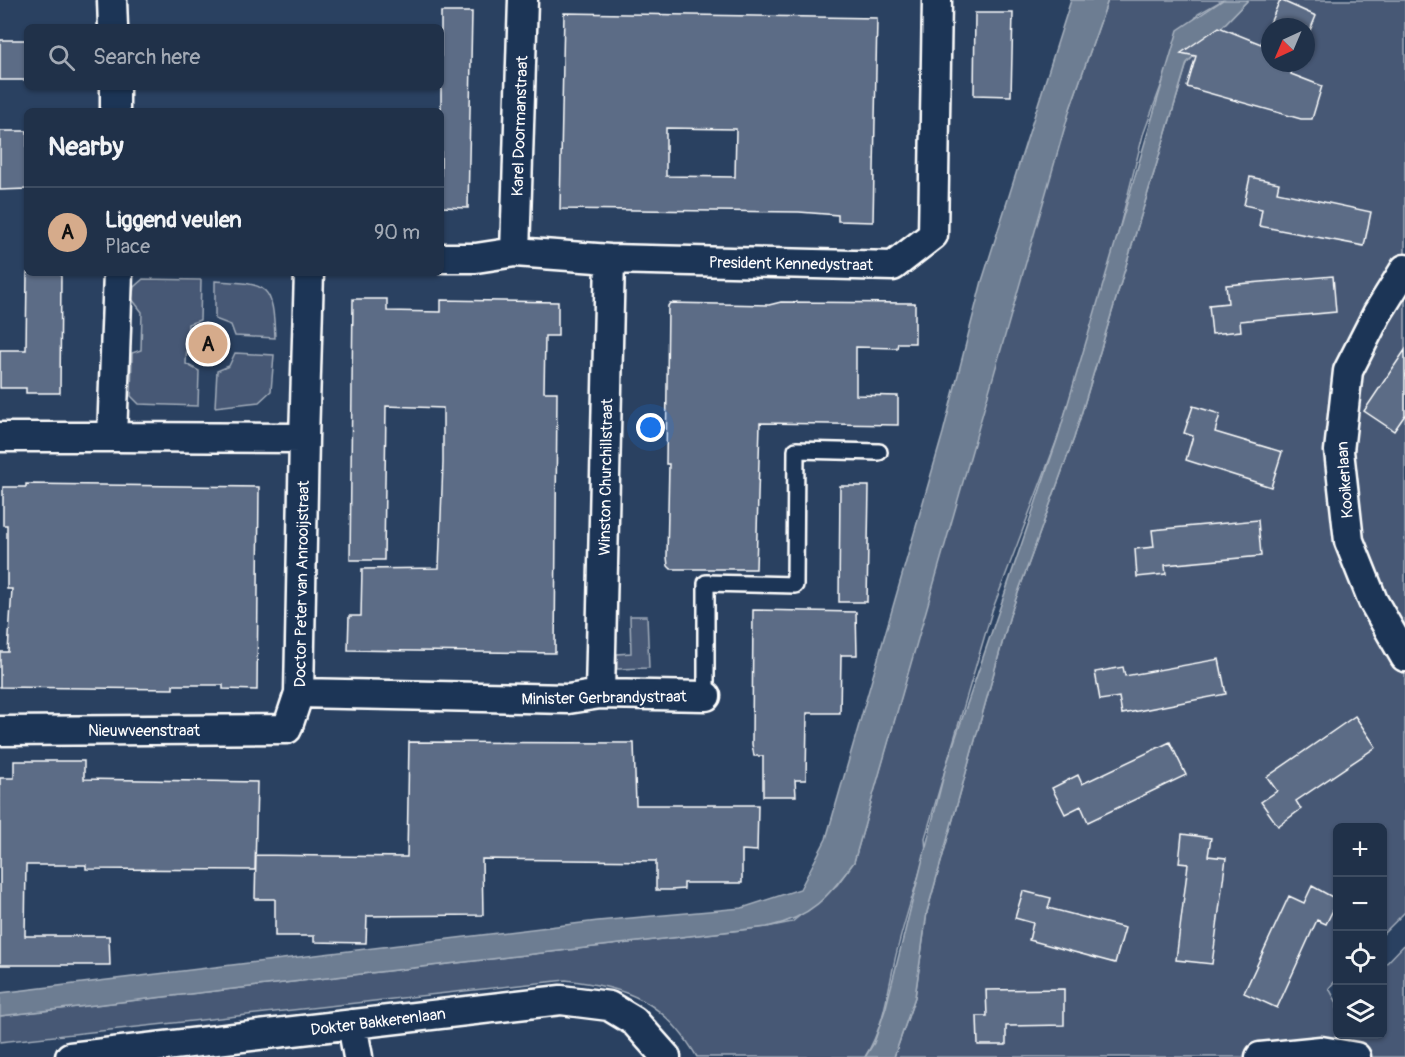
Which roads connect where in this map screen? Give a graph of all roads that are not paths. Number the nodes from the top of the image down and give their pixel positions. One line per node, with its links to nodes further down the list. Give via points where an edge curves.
1 (112, 0): 4 (street)
2 (523, 0): 7 (street, Karel Doormanstraat)
3 (937, 0): 9 (street, President Kennedystraat, via 933,235 893,266)
4 (113, 24)
5 (115, 90): 6 (street)
6 (115, 108)
7 (515, 252): 8 (street, President Kennedystraat); 9 (street, President Kennedystraat)
8 (444, 258)
9 (610, 259): 19 (street, Winston Churchillstraat)
10 (1405, 269): 17 (street, Kooikerlaan, via 1348,371 1339,451 1349,541 1373,601)
11 (118, 276): 14 (street)
12 (309, 276): 15 (street, Doctor Peter van Anrooijstraat)
13 (0, 437): 14 (street)
14 (112, 437): 15 (street)
15 (304, 438): 18 (street, Doctor Peter van Anrooijstraat)
16 (879, 452): 20 (lane, Minister Gerbrandystraat, via 796,450 795,585 706,583)
17 (1405, 657)
18 (299, 693): 19 (street, Minister Gerbrandystraat, via 567,699); 21 (street, Doctor Peter van Anrooijstraat)
19 (600, 694): 20 (street, Minister Gerbrandystraat)
20 (706, 696)
21 (287, 729): 22 (street, Nieuwveenstraat)
22 (0, 731)
23 (352, 1024): 24 (street, Dokter Bakkerenlaan); 25 (street); 26 (street, Dokter Bakkerenlaan, via 561,1000 609,1006 634,1021)
24 (70, 1057)
25 (358, 1057)
26 (666, 1057)
27 (1260, 1057): 28 (street, via 1320,1051)
28 (1356, 1057)

